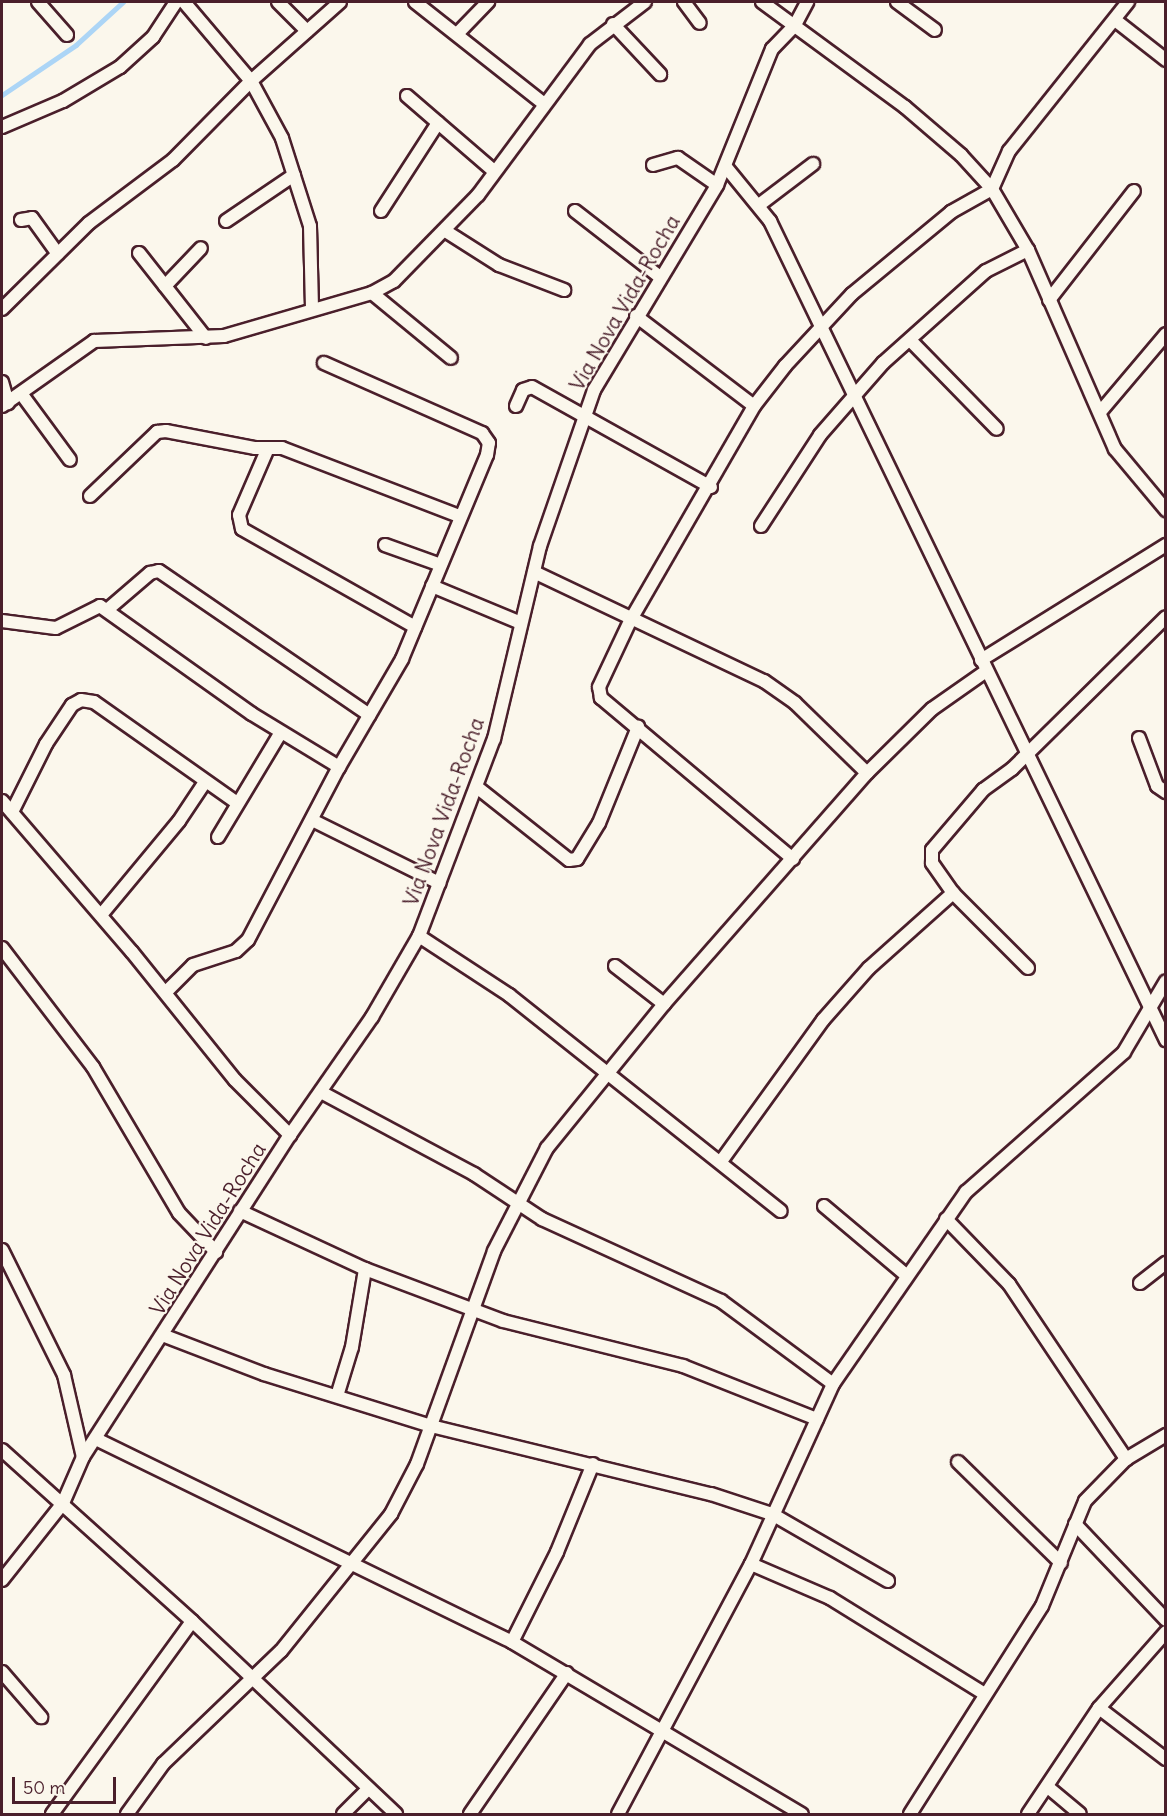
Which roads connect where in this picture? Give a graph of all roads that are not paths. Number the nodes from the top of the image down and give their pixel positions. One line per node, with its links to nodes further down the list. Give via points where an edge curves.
1 (38, 2): 21 (street)
2 (176, 2): 28 (street, via 153,37 120,67 63,101)
3 (184, 2): 24 (street)
4 (278, 2): 19 (street)
5 (340, 2): 19 (street)
6 (415, 2): 20 (street)
7 (488, 2): 20 (street)
8 (645, 2): 16 (street)
9 (684, 2): 15 (street)
10 (762, 2): 17 (street)
11 (807, 2): 17 (street, Via Nova Vida-Rocha)
12 (897, 2): 18 (street)
13 (1128, 2): 14 (street)
14 (1115, 20): 22 (street); 35 (street, via 1009,151)
15 (700, 23)
16 (613, 24): 23 (street); 26 (street, via 590,44)
17 (795, 25): 31 (street, Via Nova Vida-Rocha, via 772,49); 35 (street, via 905,107 961,155)
18 (935, 30)
19 (307, 31): 24 (street)
20 (457, 34): 26 (street)
21 (68, 35)
22 (1166, 60)
23 (660, 74)
24 (251, 81): 33 (street, via 282,138); 46 (street, via 173,159 96,218)
25 (407, 96): 27 (street)
26 (543, 103): 32 (street)
27 (438, 123): 32 (street); 38 (street)
28 (2, 127)
29 (813, 164): 37 (street)
30 (653, 165): 34 (street, via 678,158)
31 (726, 167): 34 (street, Via Nova Vida-Rocha); 37 (street)
32 (494, 171): 42 (street)
33 (294, 175): 41 (street); 52 (street, via 313,246)
34 (717, 185): 47 (street, Via Nova Vida-Rocha)
35 (992, 189): 44 (street); 55 (street, via 951,212)
36 (1134, 191): 51 (street)
37 (759, 205): 55 (street)
38 (381, 211)
39 (574, 211): 47 (street)
40 (21, 220): 46 (street, via 32,218)
41 (226, 221)
42 (447, 231): 49 (street, via 499,265); 50 (street, via 394,281)
43 (201, 248): 48 (street)
44 (1028, 250): 51 (street); 58 (street, via 986,271)
45 (139, 253): 48 (street)
46 (58, 254): 53 (street)
47 (660, 277): 54 (street, Via Nova Vida-Rocha)
48 (165, 286): 57 (street)
49 (564, 290)
50 (372, 293): 52 (street); 59 (street)
51 (1049, 300): 67 (street)
52 (312, 308): 57 (street)
53 (2, 309)
54 (636, 316): 66 (street); 68 (street, Via Nova Vida-Rocha)
55 (820, 324): 62 (street); 66 (street)
56 (1166, 334): 67 (street)
57 (206, 338): 63 (street, via 147,336 94,341 79,347)
58 (910, 339): 62 (street); 69 (street)
59 (451, 358)
60 (324, 363): 75 (street, via 482,433 489,443 487,455)
61 (2, 381): 64 (street)
62 (852, 395): 76 (street); 88 (street)
63 (23, 396): 64 (street); 71 (street)
64 (5, 405)
65 (516, 406): 68 (street, via 523,390 532,387)
66 (754, 406): 72 (street)
67 (1101, 411): 74 (street, via 1115,449)
68 (584, 413): 72 (street); 80 (street, Via Nova Vida-Rocha)
69 (996, 429)
70 (268, 448): 73 (street, via 182,432 157,432); 75 (street, via 282,448); 87 (street, via 239,515 242,529)
71 (70, 460)
72 (711, 487): 85 (street)
73 (90, 496)
74 (1166, 510)
75 (459, 516): 79 (street)
76 (761, 525)
77 (385, 545): 79 (street)
78 (1166, 545): 88 (street)
79 (441, 565): 81 (street)
80 (534, 572): 85 (street); 86 (street, Via Nova Vida-Rocha)
81 (432, 586): 86 (street); 87 (street)
82 (107, 610): 84 (street, via 93,606 68,625 56,628); 89 (street, via 150,573 159,571); 91 (street)
83 (1166, 617): 93 (street)
84 (2, 621)
85 (630, 621): 90 (street, via 597,693); 95 (street, via 764,681 795,703)
86 (521, 622): 97 (street, Via Nova Vida-Rocha, via 510,679)
87 (415, 627): 89 (street)
88 (983, 666): 93 (street); 95 (street)
89 (369, 715): 94 (street)
90 (638, 727): 97 (street, via 599,824 577,860 569,860); 104 (street)
91 (281, 732): 94 (street); 100 (street)
92 (1138, 738): 98 (street, via 1157,786)
93 (1029, 753): 106 (street, via 983,790 932,850 932,863); 115 (street)
94 (339, 767): 102 (street)
95 (867, 773): 104 (street)
96 (205, 782): 100 (street); 101 (street, via 94,702 81,700 72,705 46,744); 107 (street, via 179,821)
97 (478, 788): 105 (street, Via Nova Vida-Rocha)
98 (1166, 792)
99 (2, 801): 101 (street)
100 (237, 803): 103 (street)
101 (12, 812): 107 (street)
102 (314, 821): 105 (street); 113 (street, via 243,947 202,960)
103 (218, 837)
104 (793, 860): 114 (street)
105 (439, 883): 108 (street, Via Nova Vida-Rocha)
106 (953, 893): 111 (street); 120 (street, via 869,968 823,1020)
107 (100, 915): 113 (street)
108 (419, 936): 117 (street, via 509,995); 118 (street, Via Nova Vida-Rocha)
109 (2, 948): 127 (street, via 93,1067 147,1151 179,1213)
110 (615, 966): 114 (street)
111 (1028, 968)
112 (1166, 981): 115 (street)
113 (166, 992): 119 (street, via 235,1080)
114 (664, 1004): 117 (street)
115 (1148, 1010): 116 (street); 125 (street, via 1124,1052 993,1165)
116 (1166, 1040)
117 (610, 1072): 120 (street); 121 (street, via 547,1148)
118 (321, 1092): 119 (street, Via Nova Vida-Rocha); 121 (street, via 474,1174)
119 (290, 1135): 123 (street, Via Nova Vida-Rocha)
120 (722, 1160): 124 (street)
121 (516, 1204): 132 (street); 134 (street, via 657,1276 721,1301)
122 (824, 1206): 130 (street, via 860,1241)
123 (240, 1211): 127 (street, Via Nova Vida-Rocha); 129 (street)
124 (781, 1211)
125 (946, 1219): 130 (street); 142 (street, via 1009,1284)
126 (2, 1250): 141 (street, via 64,1376)
127 (216, 1252): 133 (street, Via Nova Vida-Rocha)
128 (1166, 1263): 131 (street)
129 (365, 1269): 132 (street); 135 (street, via 352,1347)
130 (906, 1275): 134 (street)
131 (1140, 1283)
132 (472, 1308): 136 (street, via 552,1335 683,1366); 137 (street)
133 (165, 1336): 135 (street); 139 (street, Via Nova Vida-Rocha)
134 (833, 1384): 136 (street)
135 (337, 1396): 137 (street)
136 (817, 1419): 146 (street)
137 (430, 1426): 144 (street); 148 (street, via 407,1487)
138 (1166, 1435): 142 (street)
139 (96, 1439): 141 (street, Via Nova Vida-Rocha); 148 (street)
140 (2, 1450): 145 (street)
141 (83, 1457): 145 (street, Via Nova Vida-Rocha)
142 (1126, 1459): 147 (street, via 1102,1478 1085,1501)
143 (958, 1462): 149 (street)
144 (593, 1464): 146 (street); 156 (street, via 557,1552)
145 (63, 1503): 151 (street, Via Nova Vida-Rocha); 154 (street)
146 (772, 1514): 150 (street); 152 (street)
147 (1075, 1524): 149 (street); 153 (street)
148 (352, 1563): 156 (street); 159 (street, via 281,1651)
149 (1061, 1563): 160 (street, via 1042,1606)
150 (752, 1564): 160 (street, via 830,1598); 163 (street)
151 (4, 1573)
152 (888, 1581)
153 (1166, 1620)
154 (192, 1621): 159 (street); 167 (street)
155 (1166, 1632): 161 (street)
156 (512, 1642): 158 (street)
157 (2, 1672): 162 (street)
158 (567, 1673): 163 (street); 171 (street)
159 (251, 1676): 166 (street); 168 (street, via 163,1764)
160 (985, 1694): 174 (street)
161 (1099, 1708): 164 (street); 165 (street)
162 (41, 1717)
163 (661, 1727): 172 (street); 173 (street)
164 (1166, 1759)
165 (1049, 1788): 175 (street); 176 (street)
166 (367, 1790): 169 (street); 170 (street)
167 (51, 1815)
168 (127, 1815)
169 (343, 1815)
170 (396, 1815)
171 (470, 1815)
172 (618, 1815)
173 (802, 1815)
174 (910, 1815)
175 (1028, 1815)
176 (1080, 1815)

